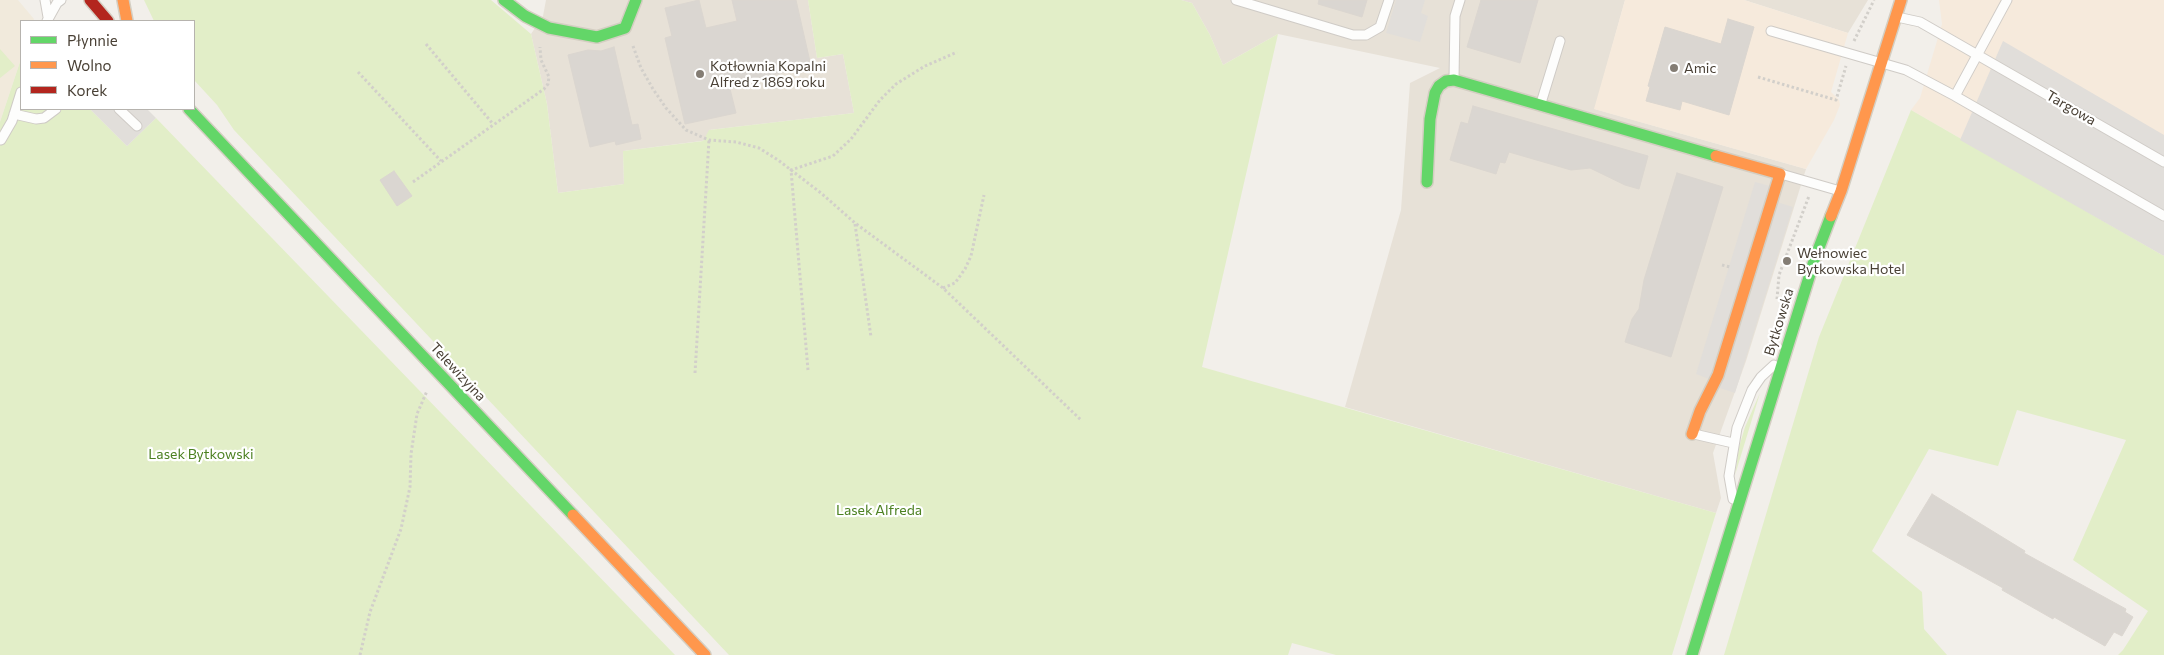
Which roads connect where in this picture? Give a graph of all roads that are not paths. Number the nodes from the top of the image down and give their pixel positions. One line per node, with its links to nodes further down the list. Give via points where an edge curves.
1 (45, 0): 13 (lane)
2 (61, 0): 13 (lane)
3 (90, 0): 14 (street)
4 (123, 0): 15 (street)
5 (504, 0): 6 (street, via 549,28 597,37 624,28)
6 (636, 0)
7 (1236, 0): 8 (lane, via 1353,35 1366,35 1380,27)
8 (1389, 0)
9 (1460, 0): 20 (lane, via 1455,16)
10 (1901, 0): 12 (street, Bytkowska)
11 (2007, 0): 18 (lane)
12 (1895, 16): 18 (lane, Targowa, via 1920,22); 19 (street, Bytkowska)
13 (48, 19)
14 (107, 20)
15 (127, 20)
16 (1771, 30): 19 (lane)
17 (1560, 41): 23 (lane)
18 (1978, 54): 22 (lane); 30 (lane, Targowa)
19 (1881, 62): 22 (lane, via 1906,70); 33 (street, Bytkowska)
20 (1454, 80): 23 (street); 32 (street, via 1446,81 1435,93 1430,118)
21 (20, 95): 27 (lane)
22 (1955, 96): 34 (lane)
23 (1541, 104): 31 (street)
24 (55, 110): 27 (lane, via 36,119)
25 (120, 110): 28 (lane)
26 (190, 110): 39 (street, Telewizyjna)
27 (14, 114): 29 (lane)
28 (137, 126)
29 (2, 140)
30 (2164, 162)
31 (1780, 174): 33 (lane); 36 (street, via 1718,376)
32 (1427, 182)
33 (1841, 192): 35 (street, Bytkowska, via 1815,258)
34 (2164, 216)
35 (1785, 354): 37 (lane, via 1752,390); 38 (street, Bytkowska)
36 (1692, 434): 37 (lane)
37 (1733, 443): 38 (lane, via 1728,476)
38 (1737, 511): 40 (street, Bytkowska)
39 (705, 655)
40 (1692, 655)

